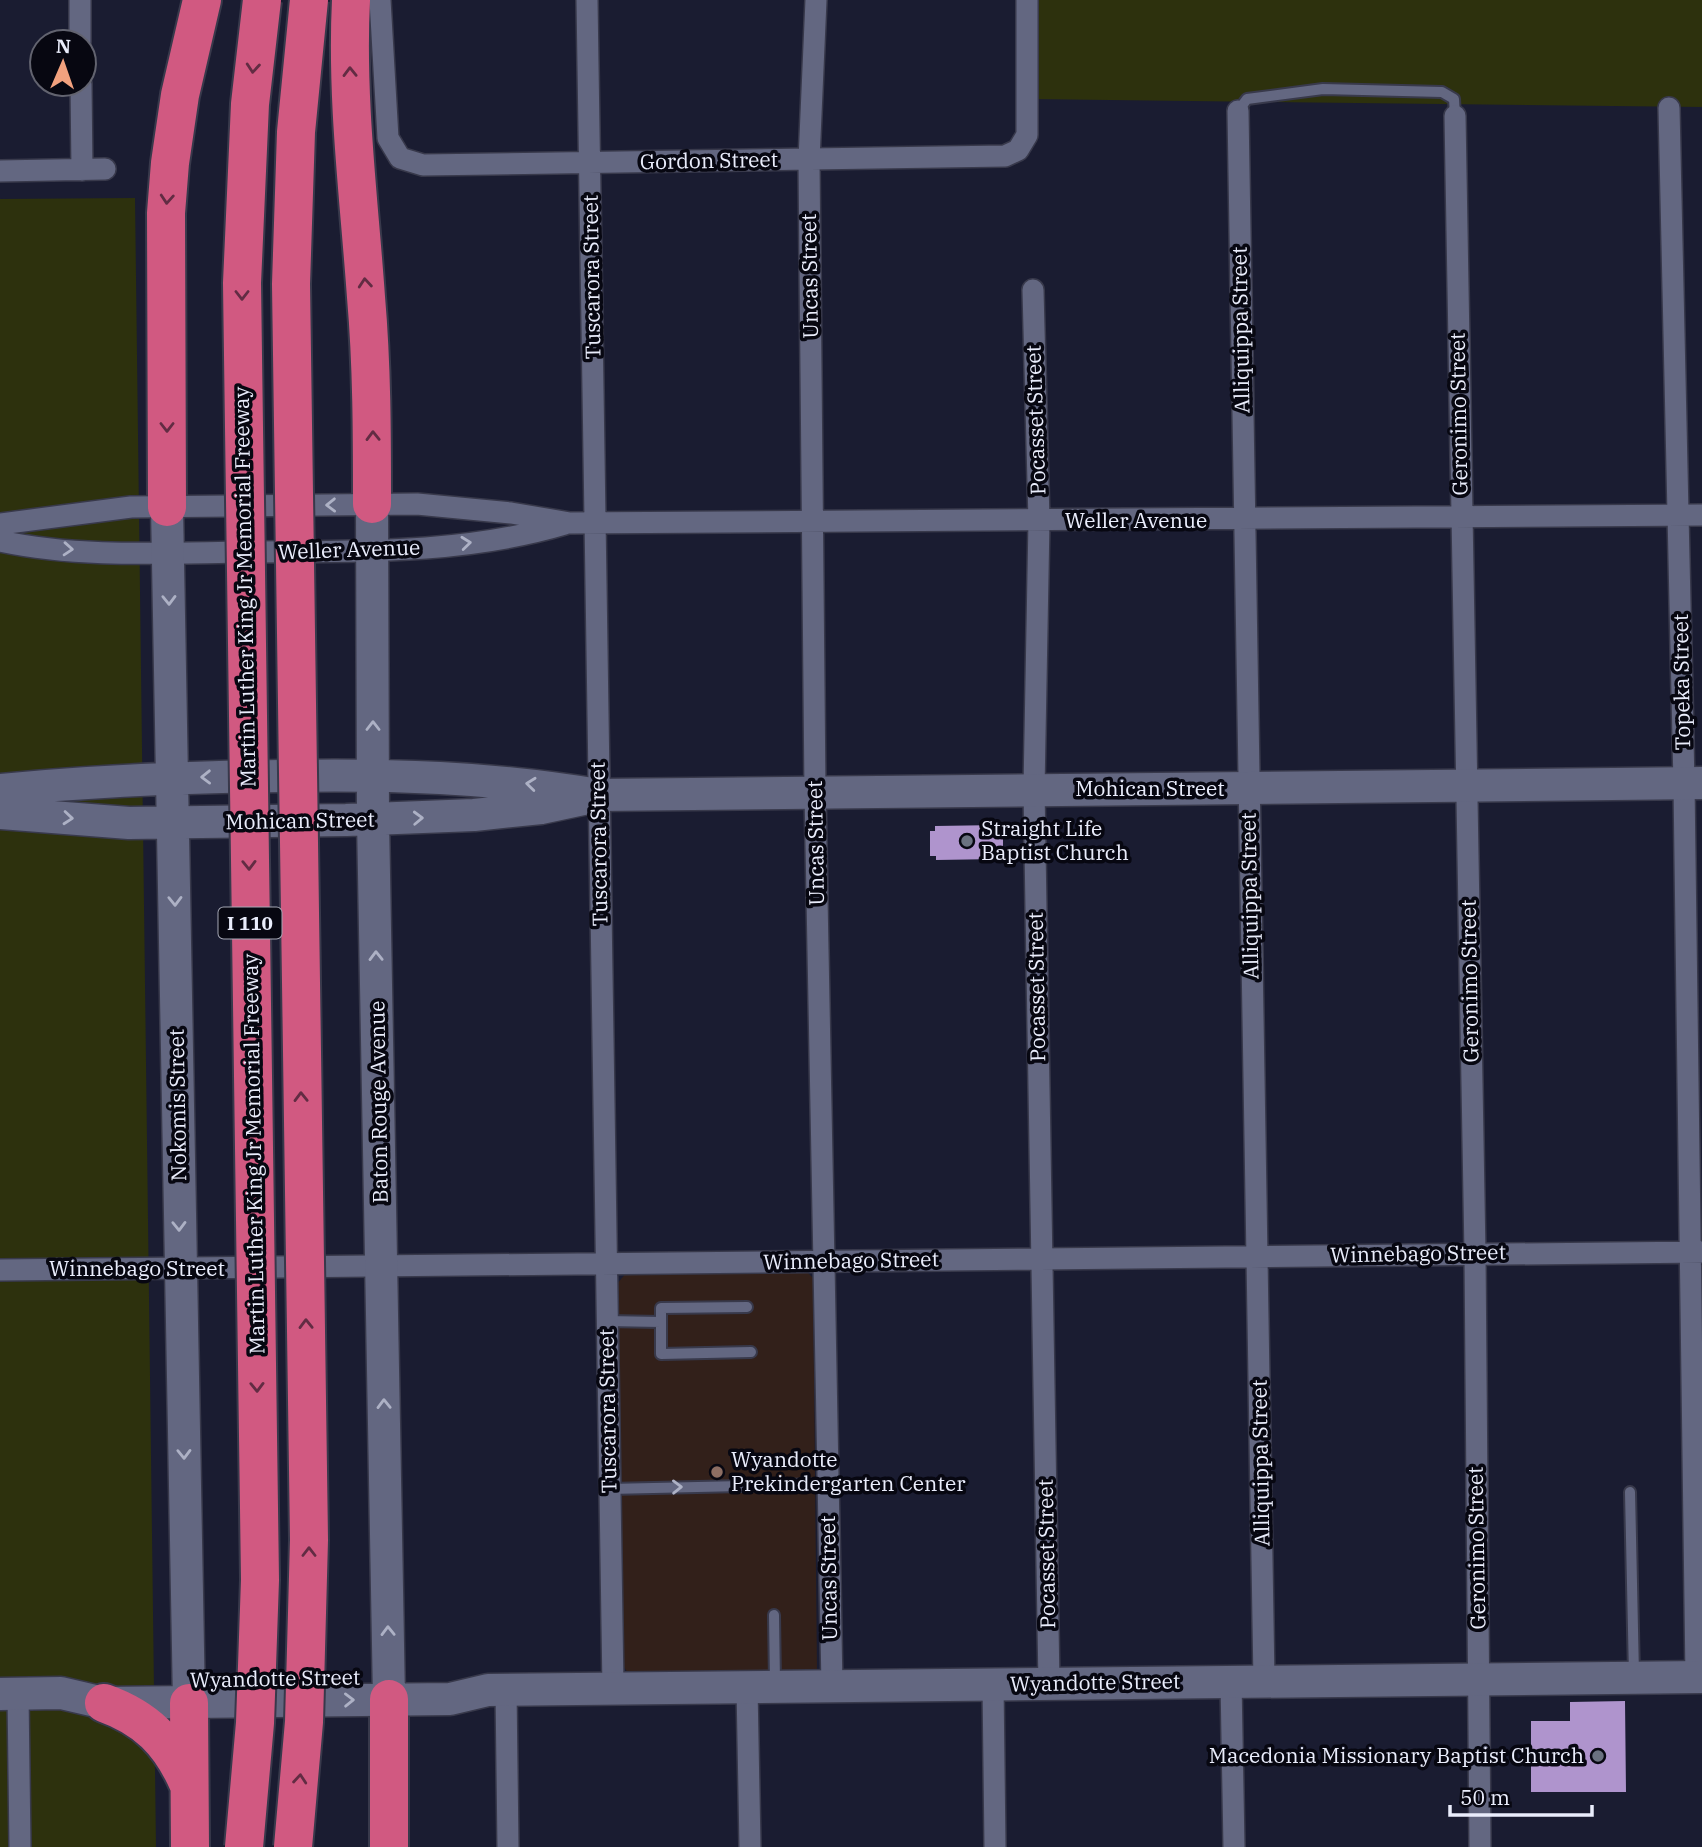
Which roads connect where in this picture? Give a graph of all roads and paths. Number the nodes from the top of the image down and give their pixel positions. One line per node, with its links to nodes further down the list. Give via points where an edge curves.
1 (80, 0): 10 (street)
2 (202, 0): 22 (highway, one-way to 22, via 173,131 166,213)
3 (262, 0): 83 (highway, Martin Luther King Jr Memorial Freeway / I 110, one-way to 83, bridge, via 250,103 242,283 260,1567 255,1723)
4 (310, 0): 84 (highway, I 110, one-way to 4, bridge, via 303,1733 309,1540 291,284 296,132)
5 (351, 0): 21 (highway, one-way to 5, via 367,299 349,50)
6 (380, 0): 16 (street, Gordon Street, via 386,126 400,158 423,165)
7 (587, 0): 16 (street, Tuscarora Street)
8 (816, 0): 15 (street, Uncas Street)
9 (1027, 0): 15 (street, Gordon Street, via 1027,135 1018,150 995,157)
10 (80, 28)
11 (81, 98): 18 (street)
12 (1670, 108): 25 (street, Topeka Street)
13 (1238, 111): 14 (lane, via 1247,99 1336,89 1442,92 1454,99); 26 (street, Alliquippa Street)
14 (1455, 116): 24 (street, Geronimo Street)
15 (809, 160): 16 (street, Gordon Street); 28 (street, Uncas Street)
16 (590, 163): 30 (street, Tuscarora Street)
17 (105, 169): 18 (street)
18 (82, 170): 19 (street)
19 (0, 171)
20 (1032, 290): 27 (street, Pocasset Street)
21 (372, 504): 22 (street, Weller Avenue, one-way to 22); 29 (street, Weller Avenue, via 511,513); 33 (street, Baton Rouge Avenue)
22 (167, 507): 31 (street, Weller Avenue, via 131,507); 34 (street, Nokomis Street)
23 (1702, 515): 25 (street, Weller Avenue)
24 (1461, 516): 25 (street, Weller Avenue); 26 (street, Weller Avenue); 38 (street, Geronimo Street)
25 (1677, 516): 37 (street, Topeka Street)
26 (1244, 520): 27 (street, Weller Avenue); 39 (street, Alliquippa Street)
27 (1039, 521): 28 (street, Weller Avenue); 40 (street, Pocasset Street)
28 (813, 522): 30 (street, Weller Avenue); 42 (street, Uncas Street)
29 (570, 523): 30 (street, Weller Avenue); 33 (street, Weller Avenue, one-way to 29, via 518,538)
30 (595, 523): 43 (street, Tuscarora Street)
31 (0, 524)
32 (0, 541): 34 (street, Weller Avenue, one-way to 34)
33 (372, 551): 34 (street, Weller Avenue); 35 (street, Baton Rouge Avenue, one-way to 33)
34 (168, 553): 36 (street, Nokomis Street, one-way to 36)
35 (373, 775): 36 (street, Mohican Street, one-way to 36); 43 (street, Mohican Street, one-way to 35, via 464,777); 45 (street, Baton Rouge Avenue)
36 (172, 777): 41 (street, Mohican Street); 46 (street, Nokomis Street)
37 (1693, 783): 38 (street, Mohican Street); 47 (street, Topeka Street)
38 (1466, 787): 39 (street, Mohican Street); 48 (street, Geronimo Street)
39 (1247, 788): 40 (street, Mohican Street); 49 (street, Alliquippa Street)
40 (1034, 789): 42 (street, Mohican Street); 50 (street, Pocasset Street)
41 (0, 790)
42 (815, 792): 43 (street, Mohican Street); 51 (street, Uncas Street)
43 (598, 795): 45 (street, Mohican Street, one-way to 43, via 541,808); 52 (street, Tuscarora Street)
44 (0, 813): 46 (street, Mohican Street, one-way to 46)
45 (373, 819): 46 (street, Mohican Street); 53 (street, Baton Rouge Avenue, one-way to 45)
46 (174, 824): 54 (street, Nokomis Street, one-way to 54)
47 (1697, 1252): 48 (street, Winnebago Street); 64 (street, Topeka Street)
48 (1475, 1254): 49 (street, Winnebago Street); 66 (street, Geronimo Street)
49 (1258, 1256): 50 (street, Winnebago Street); 67 (street, Alliquippa Street)
50 (1042, 1258): 51 (street, Winnebago Street); 70 (street, Pocasset Street)
51 (822, 1262): 52 (street, Winnebago Street); 60 (street, Uncas Street)
52 (605, 1263): 53 (street, Winnebago Street); 57 (street, Tuscarora Street)
53 (382, 1266): 54 (street, Winnebago Street); 74 (street, Baton Rouge Avenue, one-way to 53)
54 (180, 1268): 55 (street, Winnebago Street); 76 (street, Nokomis Street, one-way to 76)
55 (0, 1270)
56 (747, 1307): 58 (lane, via 661,1308)
57 (606, 1321): 58 (lane); 61 (street, Tuscarora Street)
58 (661, 1322): 59 (lane, via 661,1354)
59 (751, 1352)
60 (827, 1484): 61 (lane, one-way to 60); 71 (street, Uncas Street)
61 (609, 1489): 73 (street, Tuscarora Street)
62 (1630, 1492): 65 (lane)
63 (774, 1615): 72 (lane)
64 (1699, 1676): 65 (street, Wyandotte Street)
65 (1634, 1677): 66 (street, Wyandotte Street)
66 (1479, 1679): 67 (street, Wyandotte Street); 90 (street, Geronimo Street)
67 (1264, 1681): 68 (street, Wyandotte Street)
68 (1231, 1682): 70 (street, Wyandotte Street); 89 (street)
69 (993, 1684): 70 (street, Wyandotte Street); 71 (street, Wyandotte Street); 88 (street)
70 (1049, 1684)
71 (832, 1686): 72 (street, Wyandotte Street)
72 (761, 1687): 73 (street, Wyandotte Street); 87 (street)
73 (613, 1688): 75 (street, Wyandotte Street)
74 (389, 1689): 75 (street, Wyandotte Street, via 450,1699); 76 (street, Wyandotte Street); 85 (highway)
75 (497, 1690): 86 (street)
76 (189, 1691): 77 (street, Wyandotte Street, via 103,1682); 79 (street, Wyandotte Street); 80 (highway)
77 (61, 1693): 78 (street, Wyandotte Street); 79 (street, Wyandotte Street)
78 (9, 1694): 81 (street)
79 (104, 1703): 80 (highway, via 136,1716 162,1738)
80 (190, 1788): 82 (highway)
81 (20, 1847)
82 (190, 1847)
83 (244, 1847)
84 (293, 1847)
85 (389, 1847)
86 (508, 1847)
87 (750, 1847)
88 (995, 1847)
89 (1234, 1847)
90 (1480, 1847)

